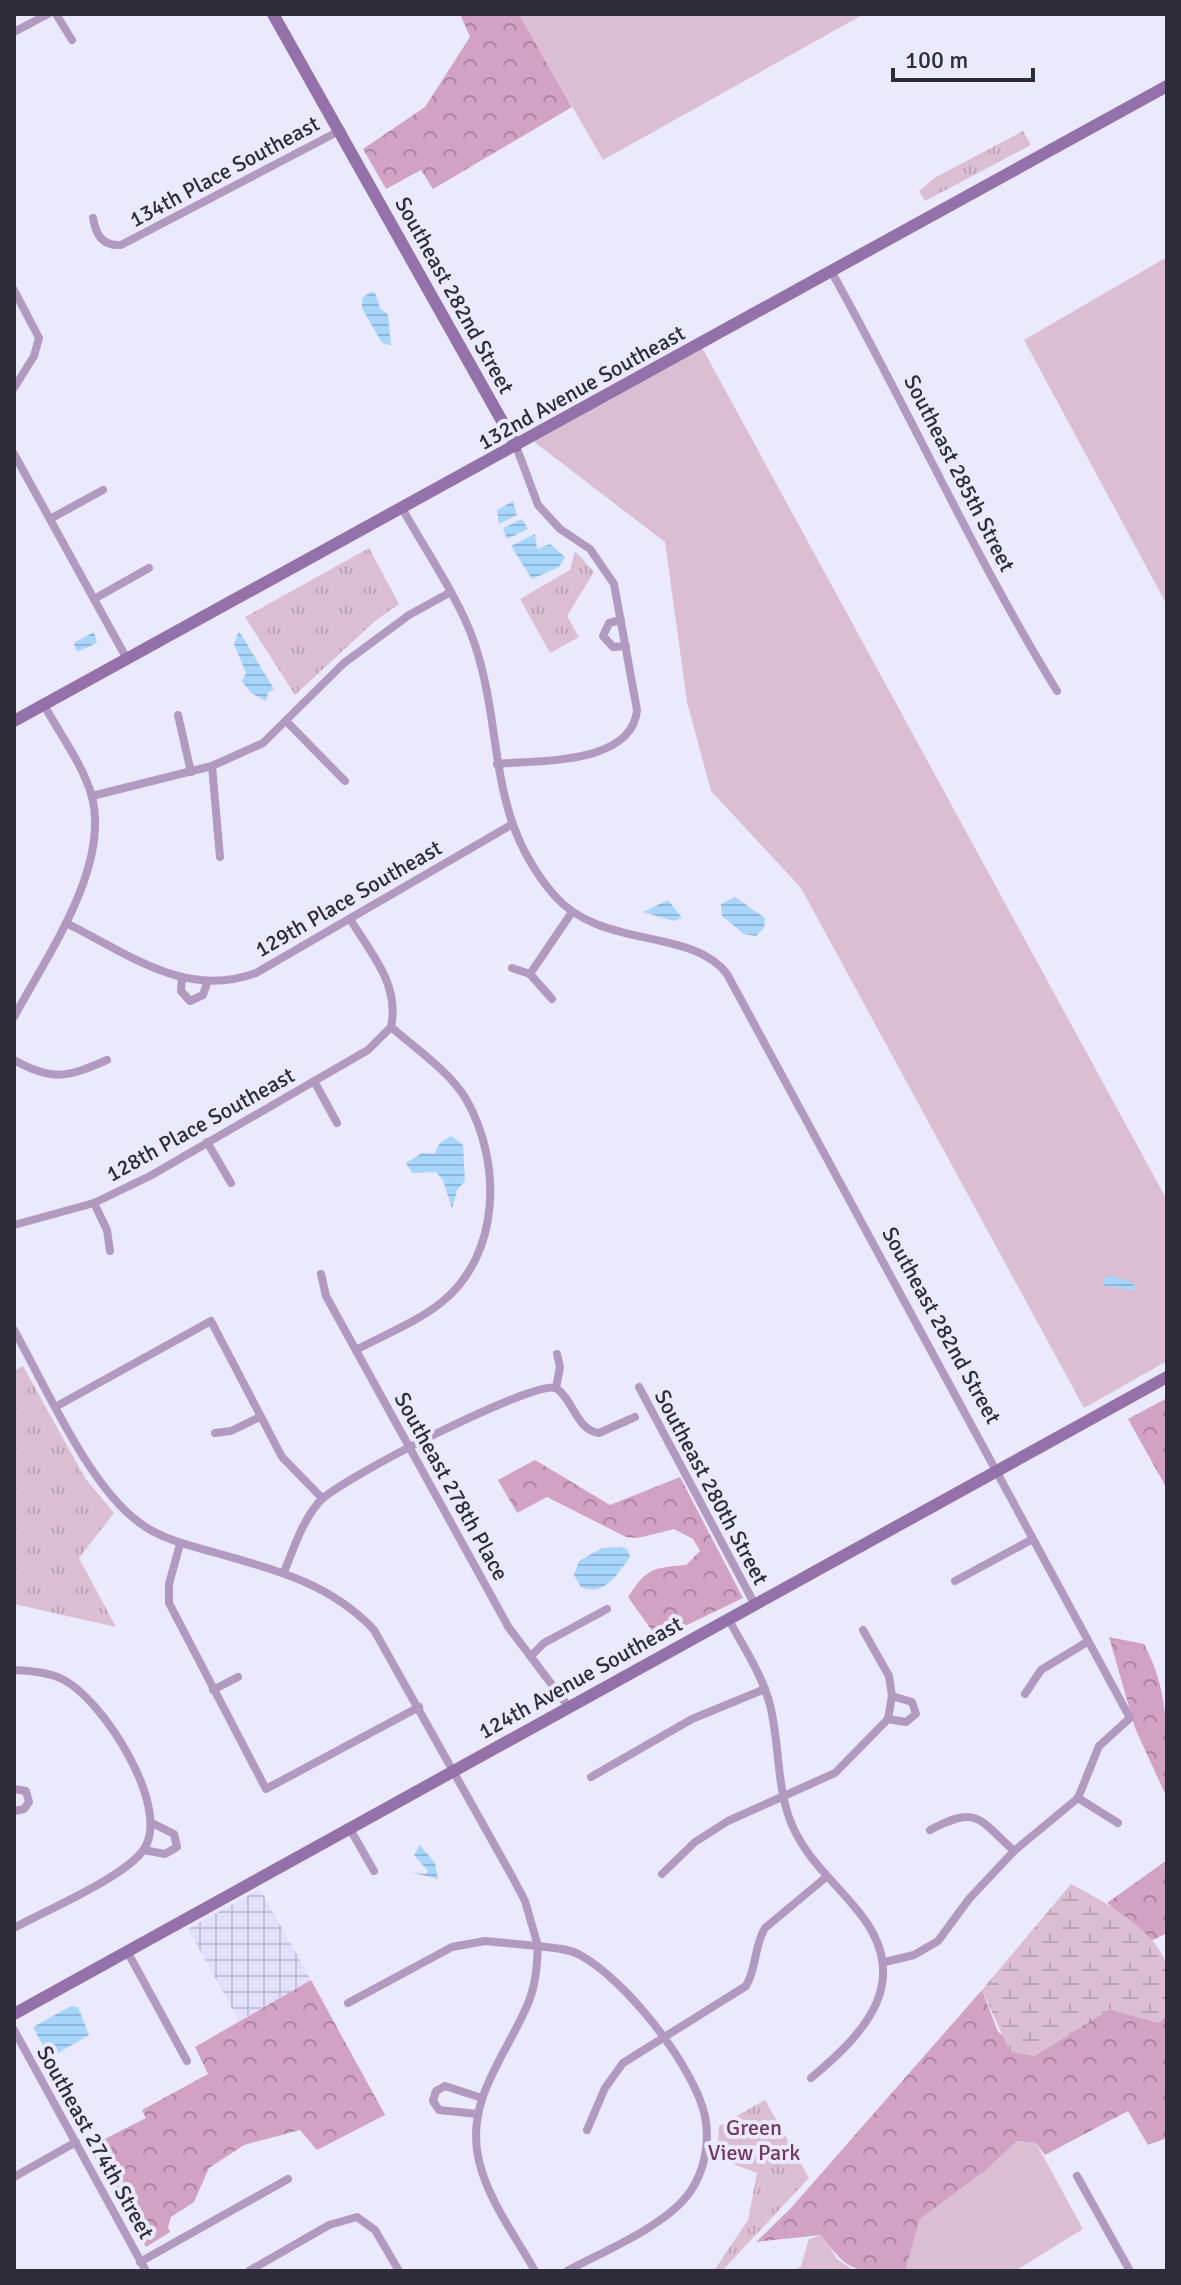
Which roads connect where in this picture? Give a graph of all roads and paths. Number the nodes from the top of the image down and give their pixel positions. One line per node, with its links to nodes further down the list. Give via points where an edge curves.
1 (48, 14): 4 (street)
2 (56, 14): 5 (street)
3 (273, 14): 7 (street, Southeast 282nd Street)
4 (14, 32)
5 (72, 40)
6 (1167, 86): 9 (street, 132nd Avenue Southeast)
7 (341, 130): 8 (street, 134th Place Southeast, via 121,245 101,239); 12 (street, Southeast 282nd Street)
8 (93, 218)
9 (831, 271): 12 (street, 132nd Avenue Southeast); 23 (street, Southeast 285th Street)
10 (14, 290): 11 (street, via 39,338)
11 (14, 388)
12 (516, 446): 15 (street, 132nd Avenue Southeast); 20 (street, Southeast 282nd Street, via 538,505 560,529 590,549 608,573)
13 (14, 454): 16 (street)
14 (103, 490): 16 (street)
15 (402, 508): 18 (street); 22 (street, 132nd Avenue Southeast)
16 (50, 519): 19 (street)
17 (149, 568): 19 (street)
18 (449, 593): 27 (street, via 355,654); 28 (street, via 480,660)
19 (94, 599): 22 (street)
20 (621, 620): 21 (street, Southeast 282nd Street); 21 (street, via 609,623 603,636 613,647)
21 (626, 646): 28 (street, Southeast 282nd Street, via 637,710 629,736 604,750)
22 (127, 659): 24 (street, 132nd Avenue Southeast)
23 (1057, 691)
24 (44, 705): 26 (street, 132nd Avenue Southeast); 32 (street)
25 (178, 715): 30 (street)
26 (14, 721)
27 (287, 722): 29 (street, via 263,743); 31 (street)
28 (497, 764): 33 (street)
29 (212, 766): 30 (street); 34 (street)
30 (191, 772): 32 (street)
31 (345, 781)
32 (92, 796): 37 (street, via 95,837)
33 (511, 825): 35 (street, via 543,881); 36 (street, 129th Place Southeast)
34 (220, 857)
35 (572, 912): 39 (street); 68 (street, Southeast 282nd Street, via 609,930 710,956 727,974 983,1442)
36 (350, 919): 41 (street, 129th Place Southeast, via 256,973 222,983); 46 (street, via 389,982 395,998)
37 (66, 923): 40 (street); 43 (street)
38 (512, 968): 39 (street)
39 (530, 974): 44 (street)
40 (182, 978): 41 (street); 41 (street, 129th Place Southeast, via 181,991 190,1001 203,995)
41 (202, 982)
42 (14, 992): 43 (street)
43 (24, 999): 45 (street)
44 (552, 999)
45 (14, 1017)
46 (391, 1027): 49 (street, 128th Place Southeast, via 368,1050); 58 (street, via 465,1097 489,1164 489,1215 485,1237 464,1278 440,1304)
47 (14, 1060): 48 (street, via 53,1076 73,1075)
48 (107, 1060)
49 (314, 1081): 50 (street); 51 (street, 128th Place Southeast)
50 (337, 1123)
51 (207, 1142): 52 (street); 53 (street, 128th Place Southeast)
52 (231, 1183)
53 (94, 1203): 54 (street, 128th Place Southeast); 55 (street)
54 (14, 1225)
55 (110, 1251)
56 (321, 1274): 58 (street, Southeast 278th Place, via 326,1296)
57 (14, 1330): 63 (street)
58 (356, 1350): 67 (street, Southeast 278th Place)
59 (557, 1354): 62 (street)
60 (1167, 1377): 68 (street, 124th Avenue Southeast)
61 (639, 1387): 74 (street, Southeast 280th Street)
62 (556, 1388): 65 (street, via 592,1433 607,1432); 67 (street, via 542,1388 475,1414)
63 (57, 1406): 64 (street, via 211,1321); 71 (street, via 115,1500 140,1523)
64 (260, 1417): 66 (street); 69 (street, via 282,1457)
65 (635, 1417)
66 (215, 1433)
67 (410, 1448): 69 (street); 79 (street, Southeast 278th Place, via 509,1628)
68 (995, 1473): 70 (street, Southeast 282nd Street); 74 (street, 124th Avenue Southeast)
69 (322, 1498): 72 (street, via 299,1534)
70 (1031, 1540): 73 (street); 78 (street, Southeast 282nd Street)
71 (180, 1544): 72 (street); 83 (street, via 169,1603)
72 (284, 1572): 87 (street, via 335,1595 356,1611 374,1630)
73 (955, 1581)
74 (754, 1603): 76 (street, 124th Avenue Southeast)
75 (607, 1609): 79 (street, via 544,1643)
76 (728, 1618): 82 (street); 86 (street, 124th Avenue Southeast)
77 (863, 1630): 85 (street, via 889,1676)
78 (1087, 1642): 84 (street, via 1041,1670); 93 (street, Southeast 282nd Street, via 1130,1718 1099,1746)
79 (531, 1656): 86 (street, Southeast 278th Place)
80 (14, 1670): 95 (street, via 62,1679 107,1721 145,1790)
81 (238, 1677): 83 (street)
82 (765, 1689): 90 (street, via 692,1719); 92 (street)
83 (213, 1690): 87 (street, via 266,1789)
84 (1025, 1694)
85 (892, 1696): 88 (street); 88 (street, via 912,1702 916,1714 906,1722)
86 (568, 1706): 89 (street, 124th Avenue Southeast)
87 (419, 1707): 89 (street)
88 (888, 1719): 92 (street, via 835,1773)
89 (453, 1770): 97 (street, 124th Avenue Southeast); 105 (street, via 525,1901)
90 (591, 1777)
91 (14, 1789): 94 (street, via 26,1791 29,1802)
92 (784, 1797): 102 (street, via 728,1821 695,1842); 103 (street, via 791,1823)
93 (1078, 1798): 96 (street); 100 (street)
94 (14, 1811)
95 (152, 1823): 99 (street); 99 (street, via 174,1834 177,1847 165,1854)
96 (1118, 1823)
97 (350, 1829): 101 (street); 106 (street, 124th Avenue Southeast)
98 (930, 1830): 100 (street, via 966,1815)
99 (144, 1850): 104 (street, via 122,1870)
100 (1014, 1851): 107 (street, via 938,1941 914,1955)
101 (374, 1871)
102 (662, 1874)
103 (825, 1878): 107 (street, via 870,1927); 111 (street, via 765,1928 746,1986)
104 (14, 1928)
105 (538, 1946): 108 (street, via 485,1941 452,1947); 111 (street, via 577,1953 592,1962 647,2014); 114 (street, via 530,1997)
106 (127, 1951): 109 (street, 124th Avenue Southeast); 112 (street)
107 (885, 1962): 113 (street, via 882,1985 864,2027)
108 (348, 2003)
109 (14, 2014)
110 (14, 2030): 117 (street, Southeast 274th Street)
111 (663, 2037): 116 (street, via 615,2072); 125 (street, via 705,2117 705,2160 698,2178 663,2217)
112 (187, 2061)
113 (811, 2078)
114 (482, 2098): 115 (street); 115 (street, via 445,2086 436,2091 437,2109)
115 (477, 2114): 124 (street, via 475,2136 486,2181)
116 (587, 2130)
117 (76, 2142): 119 (street); 121 (street, Southeast 274th Street)
118 (1077, 2176): 126 (street)
119 (14, 2177)
120 (288, 2179): 121 (street)
121 (141, 2268)
122 (249, 2271): 123 (street, via 329,2225 357,2217 375,2230)
123 (399, 2271)
124 (535, 2271)
125 (567, 2271)
126 (1130, 2271)

